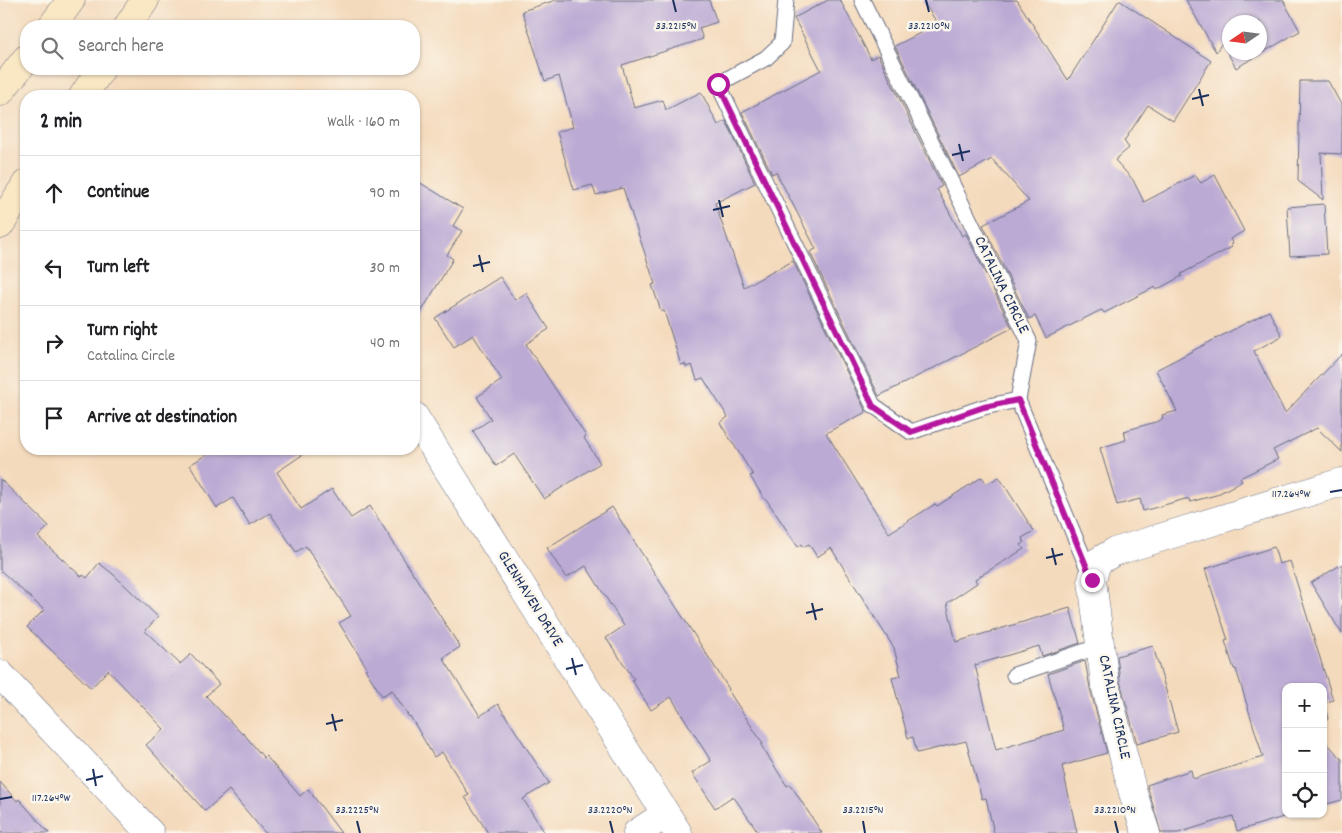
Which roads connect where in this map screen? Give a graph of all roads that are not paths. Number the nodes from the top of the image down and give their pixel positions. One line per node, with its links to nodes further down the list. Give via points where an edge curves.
1 (71, 0): 5 (main road)
2 (145, 0): 6 (main road)
3 (786, 0): 13 (lane, via 782,43 766,58 718,84 873,406 911,432 984,407)
4 (862, 0): 13 (lane, CATALINA CIRCLE, via 1029,341)
5 (56, 20)
6 (132, 20)
7 (20, 67): 10 (main road)
8 (97, 75): 9 (main road)
9 (87, 90)
10 (0, 92)
11 (20, 193): 12 (main road)
12 (0, 225)
13 (1018, 400): 16 (lane, CATALINA CIRCLE)
14 (420, 425): 20 (street, GLENHAVEN DRIVE)
15 (1342, 482): 16 (street, via 1114,552 1098,562)
16 (1092, 580): 17 (street, CATALINA CIRCLE)
17 (1100, 646): 19 (lane); 23 (street, CATALINA CIRCLE, via 1105,684)
18 (0, 674): 21 (street)
19 (1014, 675)
20 (672, 824): 22 (street)
21 (150, 833)
22 (637, 833)
23 (1146, 833)

